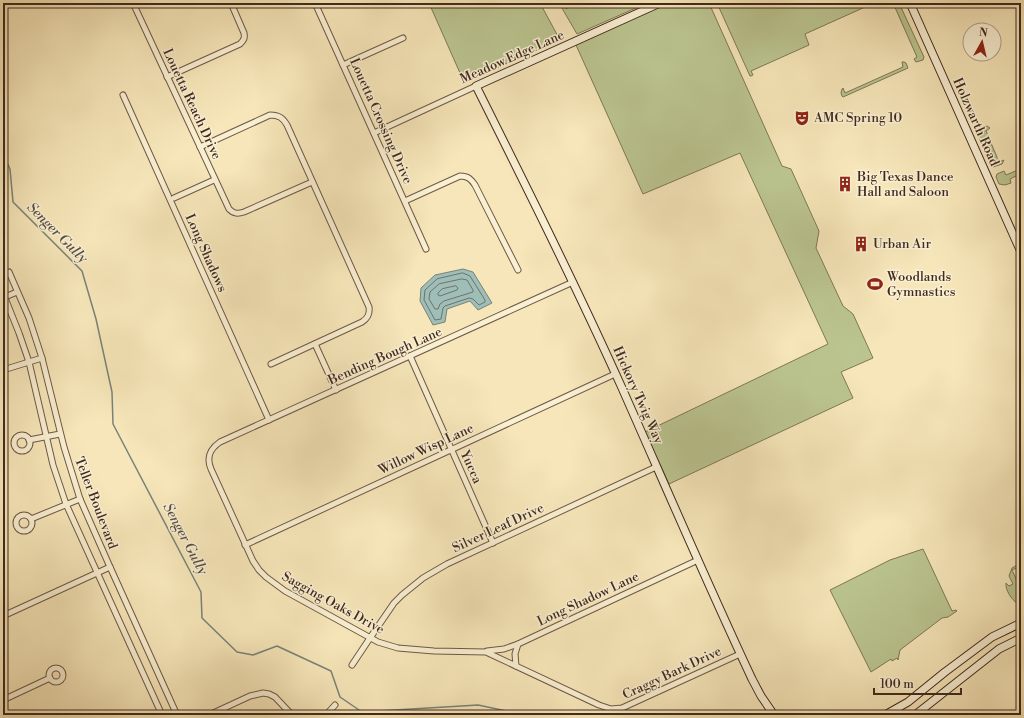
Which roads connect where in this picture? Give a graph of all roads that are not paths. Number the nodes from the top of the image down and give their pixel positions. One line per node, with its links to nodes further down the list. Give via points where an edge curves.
1 (133, 3): 8 (street, Louetta Reach Drive)
2 (231, 3): 8 (street, via 244,33 244,40)
3 (315, 3): 7 (street, Louetta Crossing Drive)
4 (660, 3): 9 (street, Meadow Edge Lane)
5 (910, 3): 18 (street, Holzwarth Road)
6 (403, 38): 7 (street)
7 (343, 65): 11 (street, Louetta Crossing Drive)
8 (167, 77): 12 (street, Louetta Reach Drive)
9 (476, 86): 11 (street, Meadow Edge Lane); 21 (street, Hickory Twig Way)
10 (123, 95): 32 (street, Long Shadows)
11 (374, 133): 16 (street, Louetta Crossing Drive)
12 (200, 147): 13 (street, Louetta Reach Drive); 14 (street, via 270,115 278,116 285,122)
13 (214, 180): 14 (street, Louetta Reach Drive, via 227,206 237,214); 15 (street)
14 (312, 182): 24 (street, via 369,311 368,317 362,322)
15 (174, 198)
16 (405, 201): 17 (street, Louetta Crossing Drive); 19 (street, via 460,176 472,180)
17 (426, 249)
18 (1021, 252)
19 (518, 270)
20 (8, 272): 22 (street, Teller Boulevard)
21 (573, 282): 25 (street, Bending Bough Lane); 30 (street, Hickory Twig Way)
22 (17, 292): 23 (street, Teller Boulevard); 26 (street, Teller Boulevard, via 29,318)
23 (4, 295): 27 (street, Teller Boulevard)
24 (315, 344): 28 (street); 31 (street)
25 (410, 356): 31 (street, Bending Bough Lane); 36 (street, Yucca)
26 (42, 358): 27 (street); 33 (street, Teller Boulevard)
27 (29, 362): 29 (street); 34 (street, Teller Boulevard)
28 (272, 364)
29 (3, 370)
30 (616, 374): 36 (street, Willow Wisp Lane); 38 (street, Hickory Twig Way)
31 (336, 390): 32 (street, Bending Bough Lane)
32 (269, 420): 37 (street, Bending Bough Lane, via 220,442)
33 (60, 434): 34 (street); 39 (street, Teller Boulevard)
34 (46, 437): 35 (street); 40 (street, Teller Boulevard)
35 (29, 440)
36 (452, 449): 42 (street, Yucca); 43 (street, Willow Wisp Lane)
37 (209, 454): 43 (street, Sagging Oaks Drive, via 211,469)
38 (656, 467): 42 (street, Silver Leaf Drive); 44 (street, Hickory Twig Way)
39 (80, 499): 40 (street); 45 (street, Teller Boulevard)
40 (66, 504): 41 (street); 46 (street, Teller Boulevard)
41 (31, 519)
42 (493, 543): 50 (street, Silver Leaf Drive, via 447,564 419,581 394,603)
43 (245, 545): 50 (street, Sagging Oaks Drive, via 259,570 275,584)
44 (698, 560): 52 (street, Long Shadow Lane); 55 (street, Hickory Twig Way)
45 (110, 567): 46 (street); 64 (street, Teller Boulevard)
46 (97, 573): 47 (street); 63 (street, Teller Boulevard)
47 (3, 616)
48 (1021, 623): 49 (street)
49 (992, 637): 53 (street); 60 (street)
50 (370, 638): 54 (street, Sagging Oaks Drive, via 398,648); 56 (street, Silver Leaf Drive)
51 (1021, 638): 53 (street)
52 (518, 644): 54 (street, Long Shadow Lane); 57 (street, via 515,654)
53 (999, 649): 70 (street)
54 (486, 652): 57 (street, Sagging Oaks Drive)
55 (740, 654): 62 (street, Craggy Bark Drive, via 622,708); 68 (street, Hickory Twig Way, via 760,696)
56 (352, 666)
57 (516, 666): 62 (street, Sagging Oaks Drive, via 599,706)
58 (50, 678): 59 (street)
59 (3, 700)
60 (908, 702): 69 (street); 70 (street)
61 (335, 705): 67 (street)
62 (611, 709)
63 (162, 715)
64 (177, 715)
65 (209, 715): 66 (street, via 250,696 263,693 275,697)
66 (292, 715)
67 (326, 715)
68 (774, 715)
69 (885, 715)
70 (915, 715)

